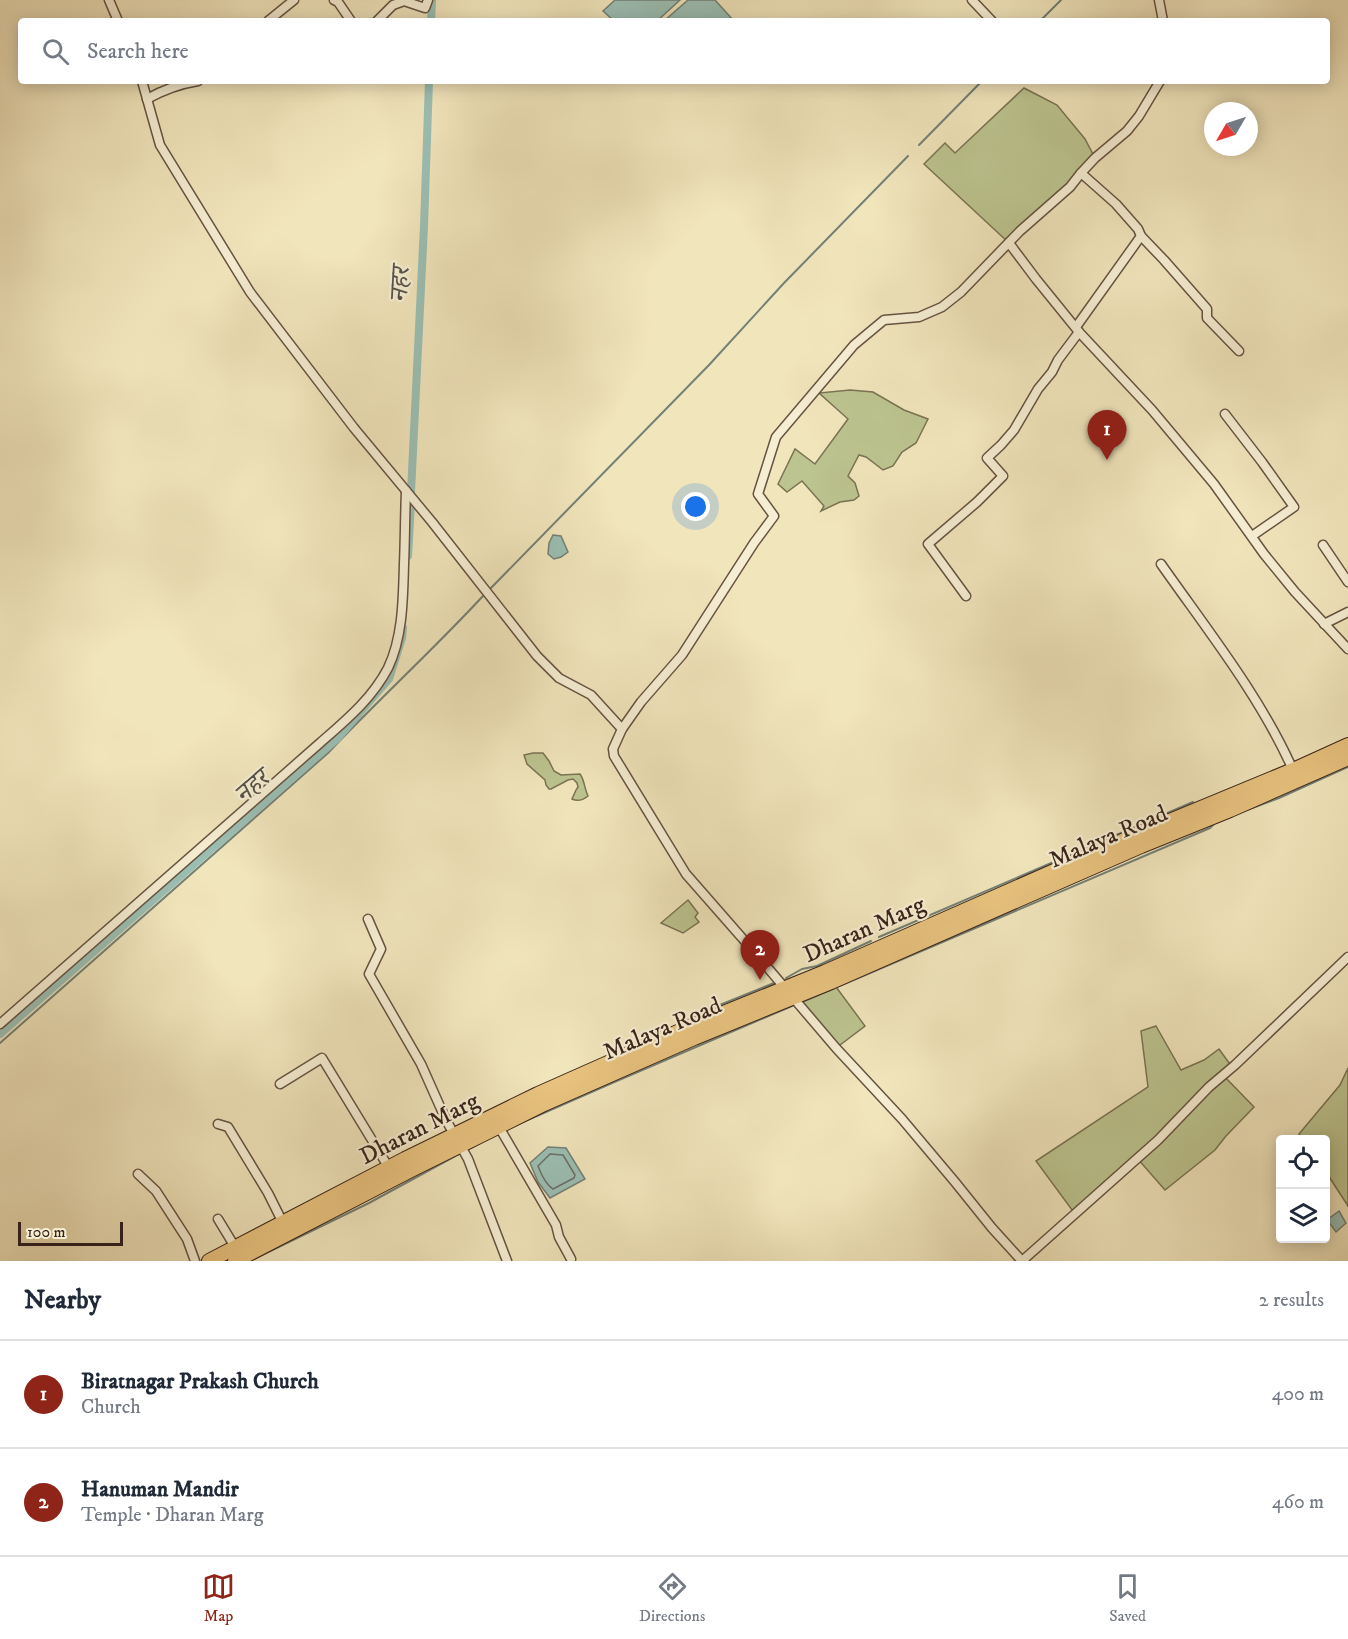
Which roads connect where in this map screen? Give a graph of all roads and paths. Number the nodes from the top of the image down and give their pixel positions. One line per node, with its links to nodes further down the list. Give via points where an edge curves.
1 (109, 0): 7 (street)
2 (294, 0): 8 (street)
3 (334, 0): 9 (street)
4 (428, 0): 10 (street, via 425,8 404,1 393,5)
5 (972, 0): 11 (street)
6 (1159, 0): 12 (street)
7 (117, 18)
8 (272, 18)
9 (349, 18)
10 (380, 18)
11 (989, 18)
12 (1162, 18)
13 (143, 84): 16 (street)
14 (181, 84): 16 (street)
15 (1158, 84): 17 (street, via 1127,131)
16 (147, 99): 23 (street, via 160,145 250,292)
17 (1081, 172): 18 (street, via 1116,204); 19 (street)
18 (1141, 236): 20 (street); 21 (street)
19 (1009, 243): 20 (street); 32 (street, via 942,307 919,317 884,320 868,333 776,437 758,494 774,516 681,655)
20 (1077, 330): 24 (street, via 1152,410); 28 (street, via 1014,430 987,458 1003,476 928,544)
21 (1239, 351)
22 (1225, 414): 24 (street, via 1294,507)
23 (406, 490): 32 (street, via 537,656 559,678 591,695); 39 (street, via 399,630 388,668 373,691 320,743)
24 (1252, 536): 30 (street)
25 (1323, 545): 27 (street)
26 (1161, 564): 34 (street, via 1226,653)
27 (1348, 582)
28 (966, 596)
29 (1348, 612): 30 (street)
30 (1324, 624): 31 (street)
31 (1348, 649)
32 (622, 729): 38 (street, via 614,756 686,874)
33 (1346, 755): 34 (main road, Dharan Marg); 36 (main road, Malaya Road, via 1230,810)
34 (1293, 770): 36 (main road, Dharan Marg, via 1136,835)
35 (368, 919): 44 (street, via 381,949 369,974 421,1064)
36 (945, 925): 38 (main road, Dharan Marg)
37 (1348, 957): 54 (street, via 1158,1140)
38 (789, 993): 41 (main road, Dharan Marg, via 689,1027); 54 (street)
39 (0, 1024)
40 (280, 1084): 45 (street, via 322,1058)
41 (561, 1090): 43 (main road); 44 (main road, Dharan Marg)
42 (218, 1124): 48 (street, via 228,1127)
43 (499, 1127): 44 (main road); 50 (street, via 556,1225)
44 (458, 1140): 45 (main road, Dharan Marg); 48 (main road); 53 (street)
45 (389, 1168): 48 (main road, Dharan Marg)
46 (138, 1174): 51 (street, via 156,1191 187,1239)
47 (218, 1219): 49 (street)
48 (285, 1228): 49 (main road, Dharan Marg)
49 (235, 1254): 52 (main road, Dharan Marg)
50 (571, 1259)
51 (195, 1261)
52 (209, 1261)
53 (507, 1261)
54 (1022, 1261)

